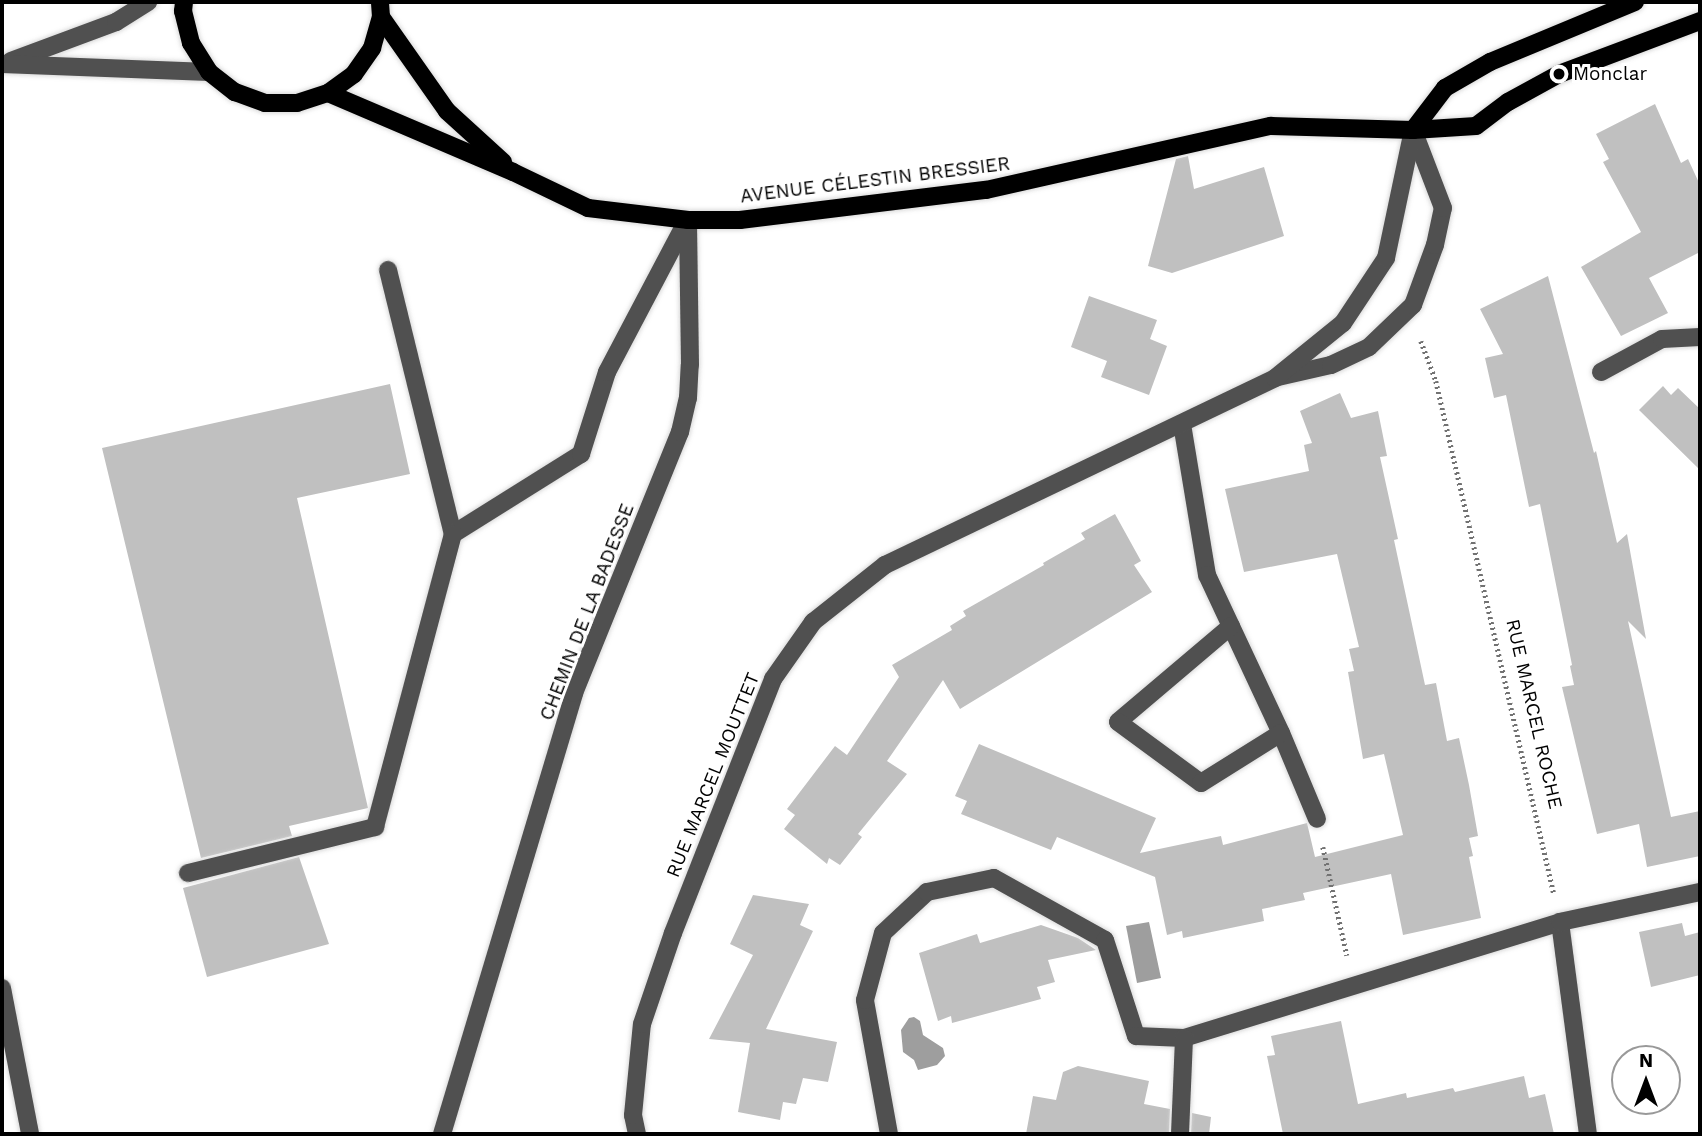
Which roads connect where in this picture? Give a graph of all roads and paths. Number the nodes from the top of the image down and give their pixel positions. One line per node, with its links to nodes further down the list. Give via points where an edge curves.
1 (148, 2): 6 (street, via 116,22)
2 (184, 2): 7 (main road, via 191,43)
3 (1635, 2): 9 (main road, via 1490,62 1445,88)
4 (381, 9): 8 (main road, via 372,48 354,74); 10 (main road, AVENUE CÉLESTIN BRESSIER, via 447,111)
5 (1700, 21): 9 (main road, AVENUE CÉLESTIN BRESSIER, via 1559,74 1476,126)
6 (2, 64): 7 (street)
7 (209, 72): 8 (main road, via 234,92 265,103 297,103)
8 (328, 93): 10 (main road, AVENUE CÉLESTIN BRESSIER)
9 (1413, 130): 11 (main road, AVENUE CÉLESTIN BRESSIER, via 1270,126 986,190 740,219); 13 (street, RUE MARCEL MOUTTET, via 1443,208 1435,245); 16 (street, RUE MARCEL MOUTTET, via 1386,258 1343,323)
10 (513, 172): 11 (main road, AVENUE CÉLESTIN BRESSIER, via 588,208)
11 (688, 219): 18 (street, via 607,372 581,454); 29 (street, CHEMIN DE LA BADESSE, via 690,365 680,432 575,693)
12 (388, 270): 18 (street)
13 (1410, 310): 16 (street, RUE MARCEL MOUTTET, via 1369,347 1331,365); 24 (path, RUE MARCEL ROCHE, via 1436,381)
14 (1700, 337): 15 (street, via 1662,339)
15 (1601, 372)
16 (1275, 378): 17 (street, RUE MARCEL MOUTTET)
17 (1182, 425): 19 (street, via 1207,575); 30 (street, RUE MARCEL MOUTTET, via 885,565 813,622 772,679 664,959 642,1024 633,1115)
18 (453, 534): 22 (street, via 375,827)
19 (1231, 626): 20 (street); 20 (street, via 1118,722 1201,783)
20 (1281, 733): 21 (street)
21 (1317, 819): 25 (path)
22 (188, 873)
23 (1700, 892): 24 (street)
24 (1560, 922): 25 (street); 33 (street)
25 (1354, 983): 27 (street)
26 (2, 988): 28 (street)
27 (1184, 1038): 31 (street, via 1136,1036 1105,940 994,878 928,892 883,933 866,1000); 32 (street)
28 (30, 1134)
29 (442, 1134)
30 (637, 1134)
31 (889, 1134)
32 (1181, 1134)
33 (1588, 1134)

